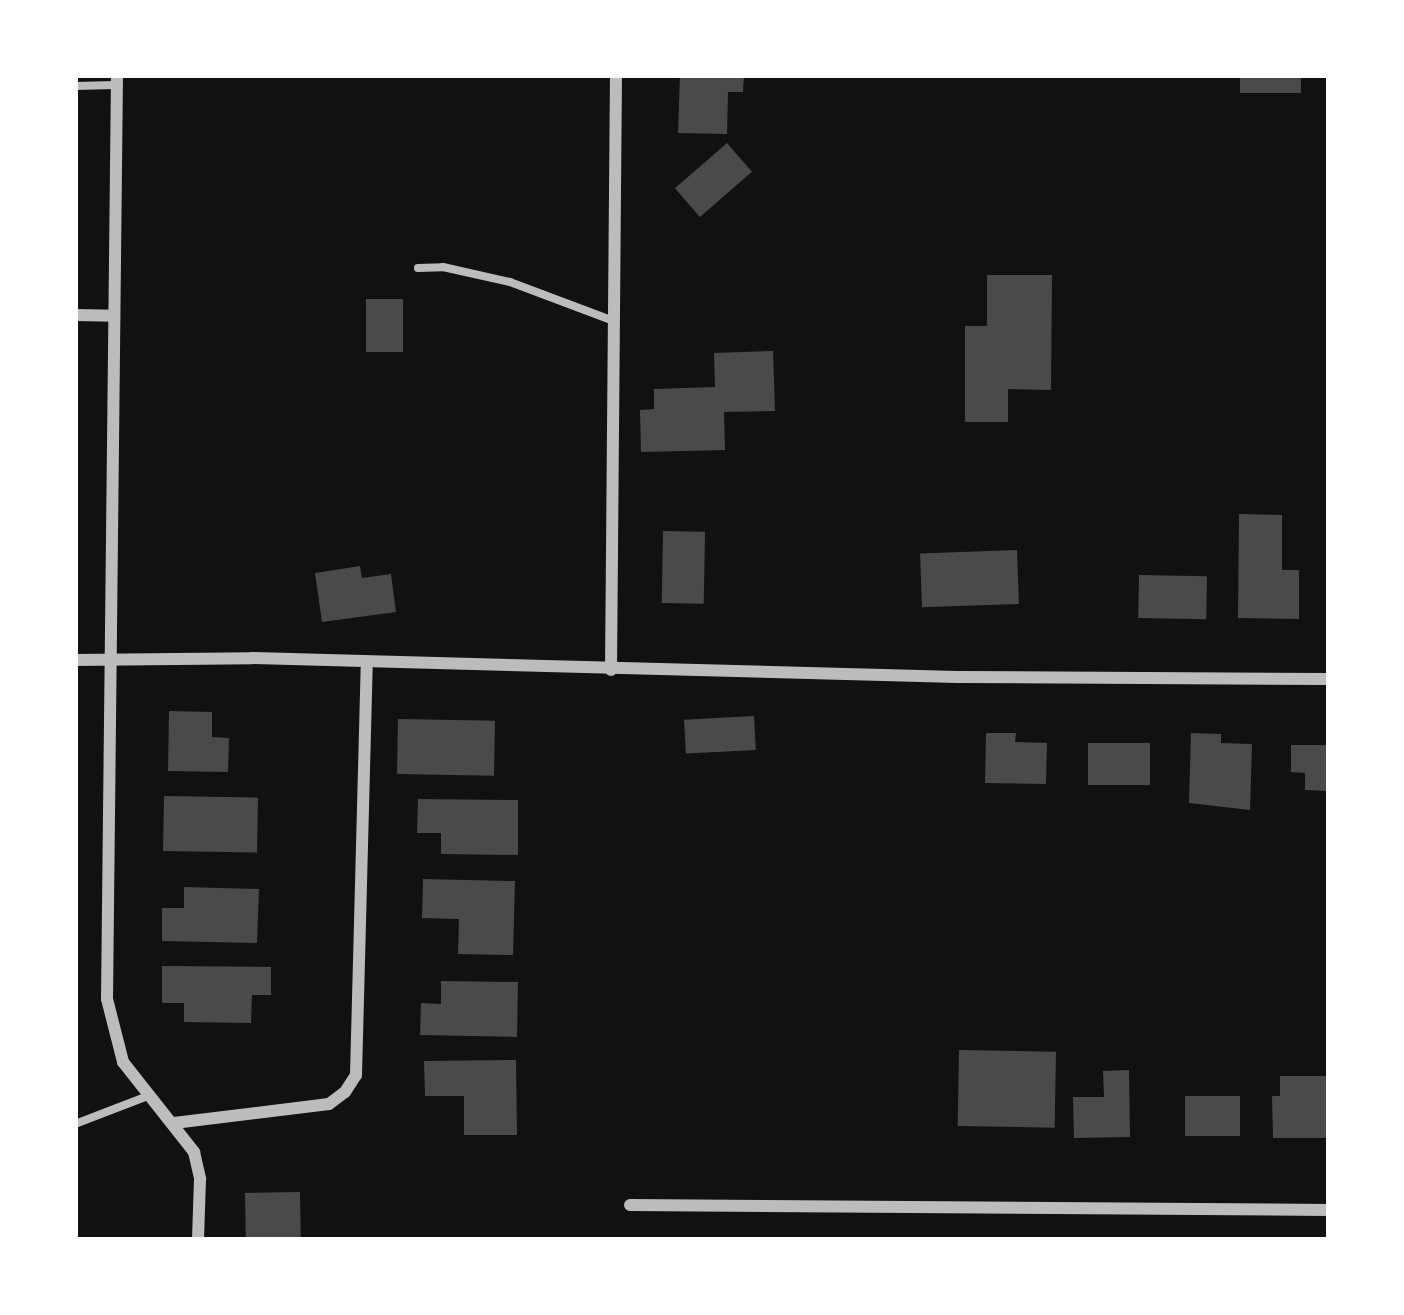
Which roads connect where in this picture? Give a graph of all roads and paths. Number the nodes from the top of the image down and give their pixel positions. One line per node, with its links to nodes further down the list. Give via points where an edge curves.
1 (616, 75): 7 (street)
2 (117, 80): 3 (lane); 6 (street)
3 (75, 86)
4 (418, 268): 7 (lane, via 510,282)
5 (75, 315): 6 (street)
6 (114, 316): 9 (street)
7 (611, 320): 11 (street)
8 (75, 660): 9 (street)
9 (110, 660): 10 (street); 13 (street, via 107,1000 116,1046)
10 (367, 662): 11 (street); 14 (street, via 356,1075 329,1103)
11 (611, 670): 12 (street)
12 (1329, 679)
13 (149, 1096): 14 (street); 15 (lane)
14 (174, 1123): 18 (street, via 194,1151 200,1179)
15 (75, 1124)
16 (630, 1205): 17 (street)
17 (1329, 1210)
18 (198, 1240)

